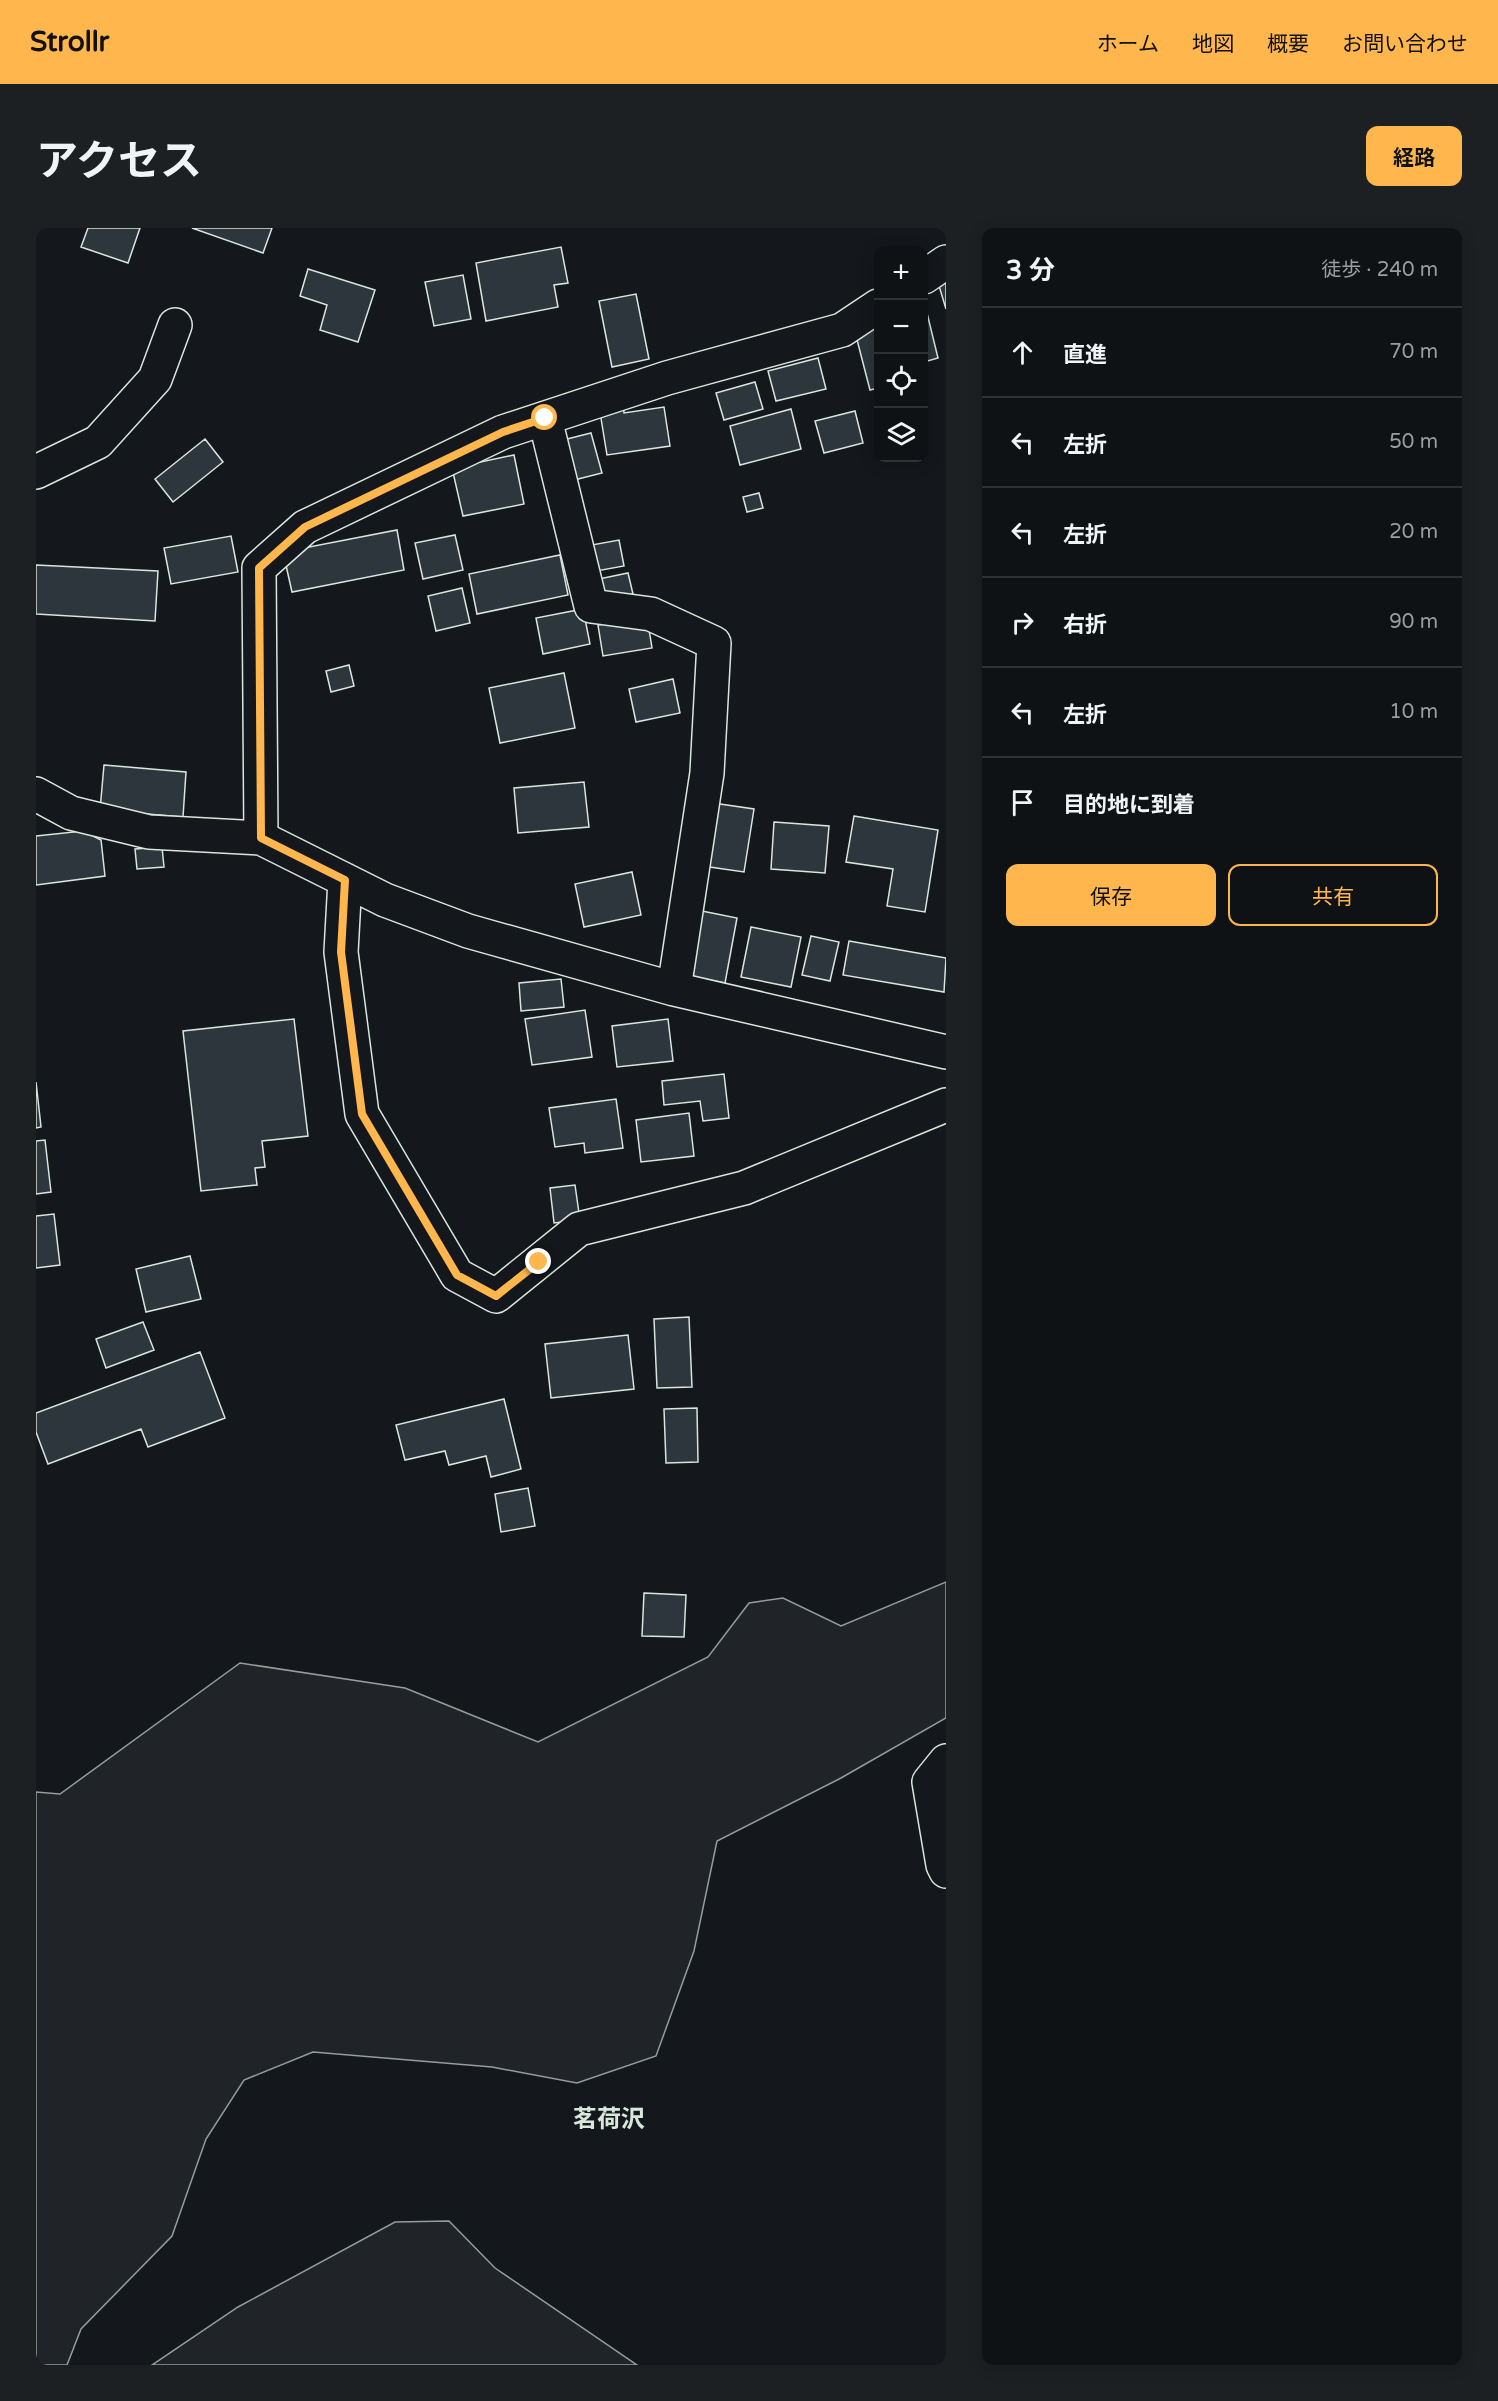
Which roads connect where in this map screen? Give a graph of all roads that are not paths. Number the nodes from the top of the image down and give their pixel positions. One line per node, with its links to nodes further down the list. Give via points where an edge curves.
1 (946, 262): 2 (street)
2 (928, 274)
3 (874, 309): 5 (street, via 842,330 667,378)
4 (175, 325): 6 (street, via 155,379 98,442)
5 (545, 418): 8 (street, via 503,432 305,527 259,568); 10 (street, via 591,606 651,614 714,643 707,773)
6 (36, 472)
7 (36, 794): 8 (street, via 71,813 149,832)
8 (261, 838): 9 (street)
9 (345, 880): 10 (street, via 385,900 468,931); 12 (street, via 341,952 362,1114 457,1275 496,1296 579,1229 744,1188)
10 (674, 989): 11 (street)
11 (946, 1052)
12 (946, 1105)
13 (946, 1761): 14 (street, via 929,1782)
14 (946, 1871)

